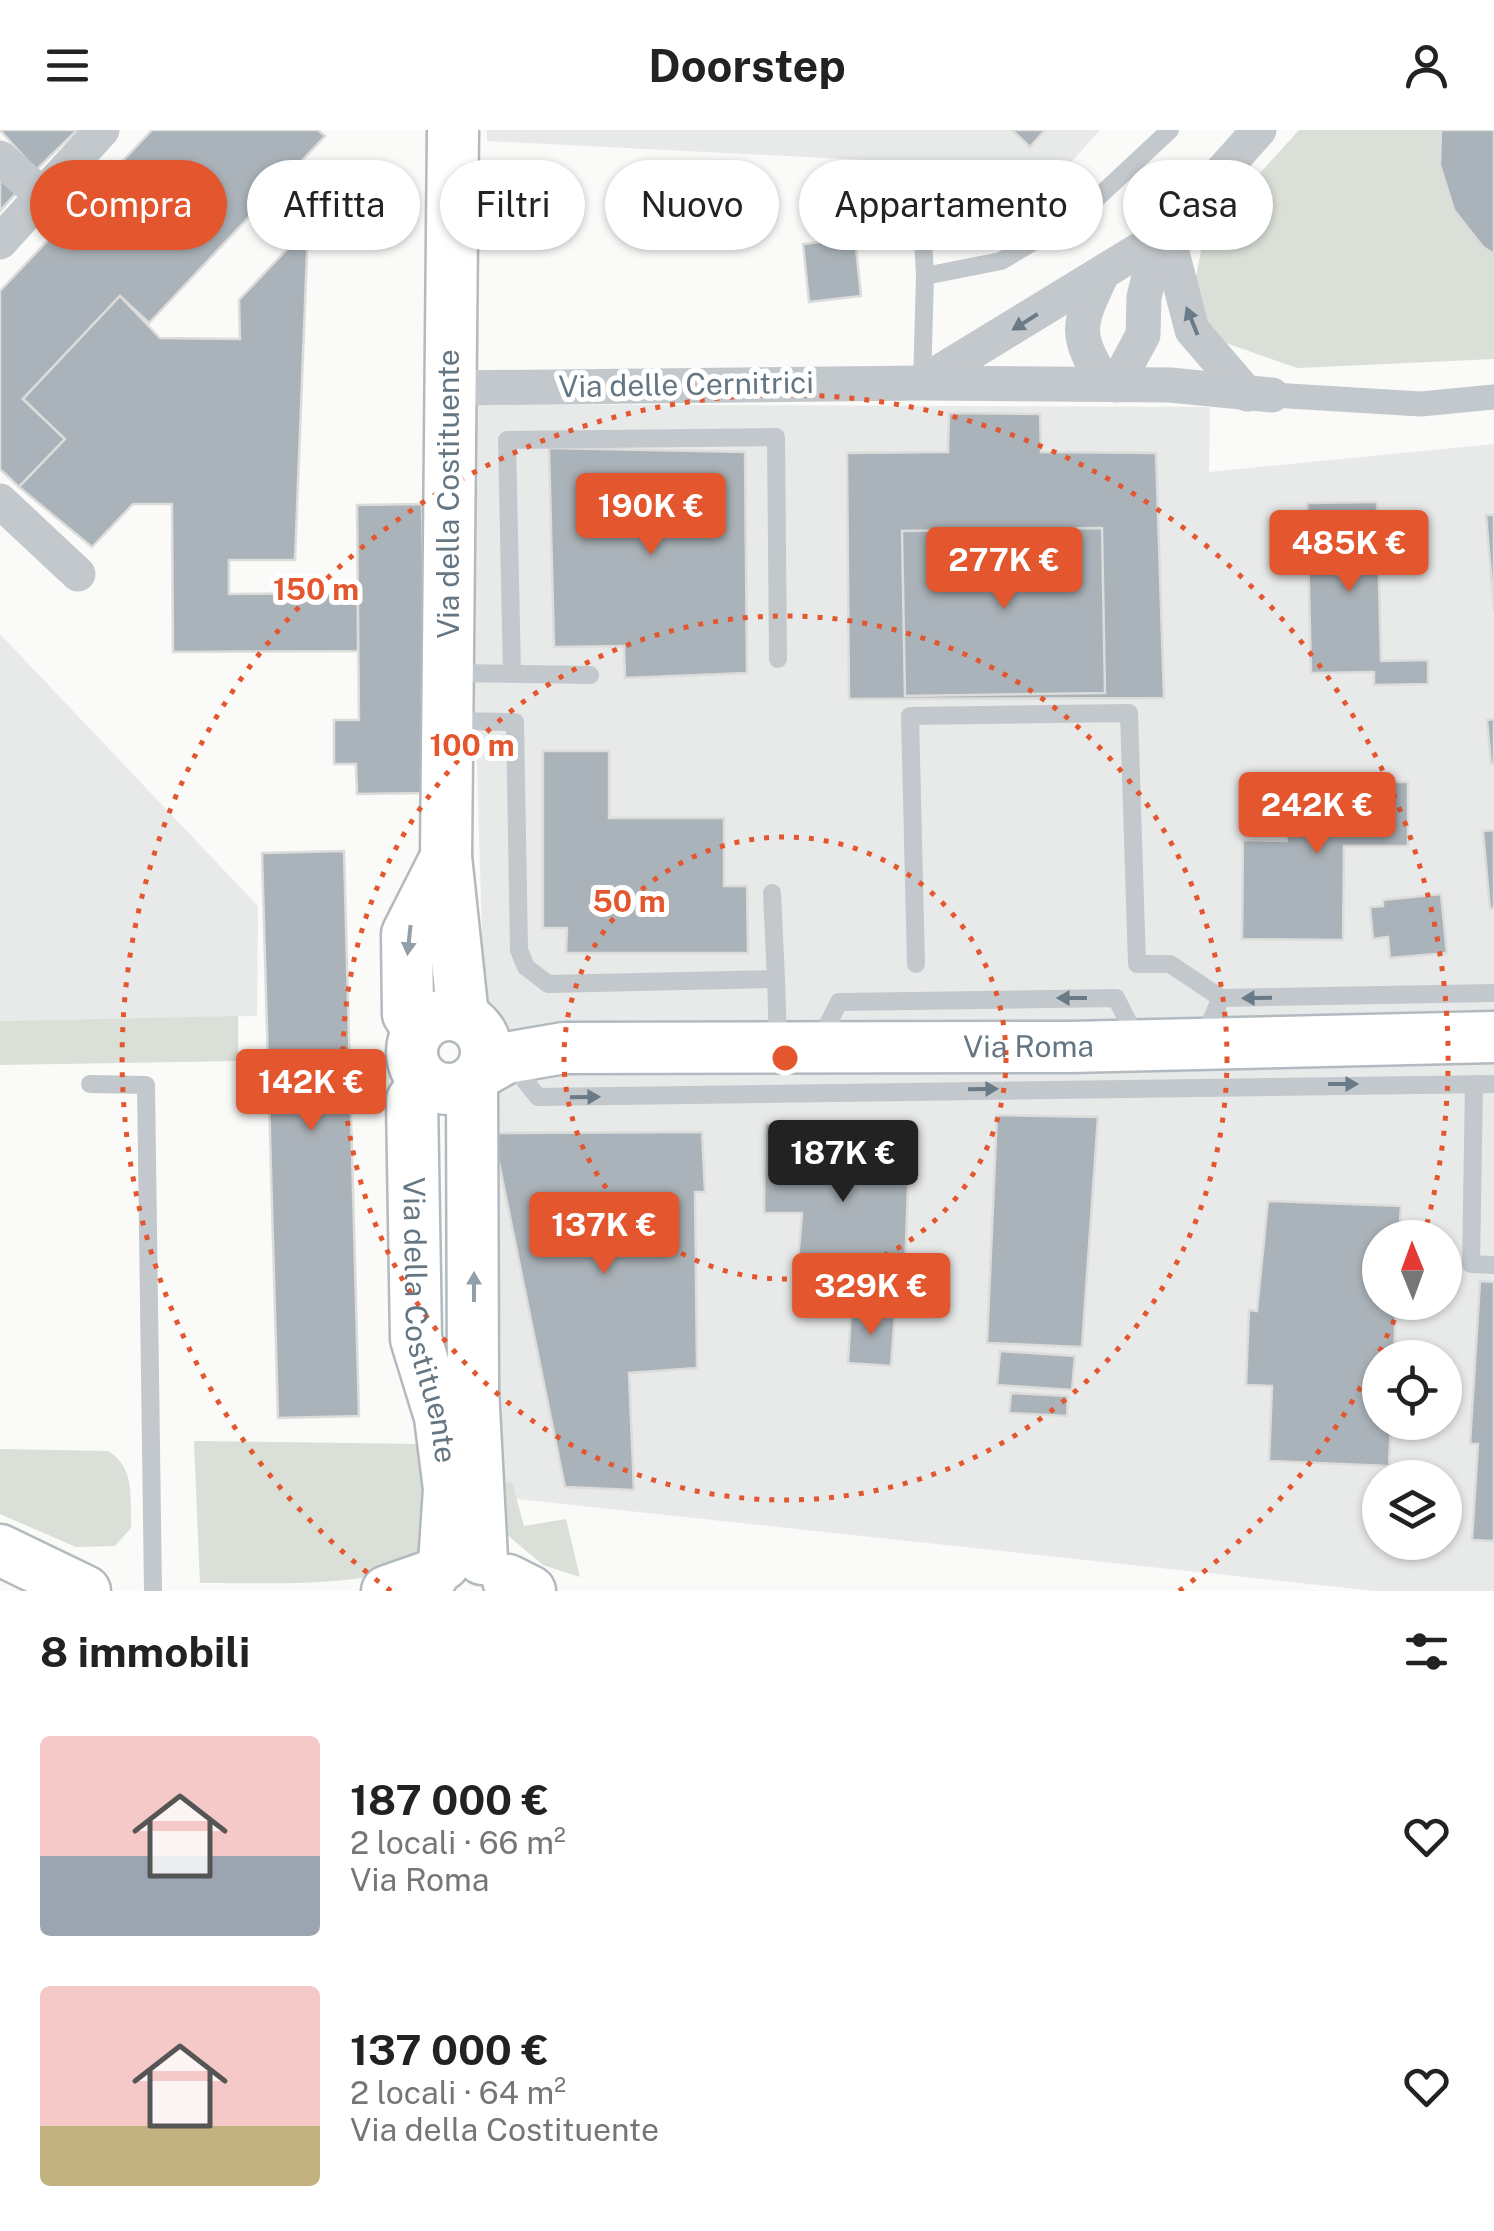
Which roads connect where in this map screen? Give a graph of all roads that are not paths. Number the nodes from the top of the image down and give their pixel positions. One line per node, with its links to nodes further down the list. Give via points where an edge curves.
1 (102, 130): 6 (street)
2 (454, 130): 21 (main road, Via della Costituente)
3 (1170, 130): 9 (lane)
4 (1259, 130): 7 (street)
5 (0, 158): 8 (street)
6 (74, 160)
7 (1232, 160)
8 (30, 184)
9 (1103, 192)
10 (30, 208): 11 (street)
11 (0, 242)
12 (924, 250): 18 (lane)
13 (1019, 250): 18 (lane, via 1001,261)
14 (1140, 250): 17 (street)
15 (1157, 250): 20 (street, via 1144,297 1143,335)
16 (1171, 250): 22 (street, one-way to 16, via 1192,330)
17 (1102, 274): 19 (street, one-way to 19); 20 (street, via 1079,323 1082,345)
18 (925, 276): 19 (lane)
19 (922, 383): 20 (street, Via delle Cernitrici); 21 (street, Via delle Cernitrici)
20 (1110, 385): 22 (street, Via delle Cernitrici)
21 (449, 388): 29 (main road, Via della Costituente)
22 (1259, 394): 23 (street, via 1421,404)
23 (1494, 397)
24 (0, 502): 25 (street)
25 (78, 574)
26 (778, 659): 27 (lane, via 776,437 507,440)
27 (512, 674): 28 (lane); 29 (lane)
28 (590, 675)
29 (448, 697): 32 (lane, via 515,722 519,950 526,967 548,984); 39 (main road, Via della Costituente, via 446,857)
30 (772, 893): 32 (lane)
31 (916, 964): 34 (lane, via 910,716 1129,713 1137,964 1170,964)
32 (776, 979): 38 (lane)
33 (1494, 993): 34 (lane, one-way to 34)
34 (1221, 998): 36 (lane)
35 (1494, 1037): 40 (main road, Via Roma)
36 (1200, 1044): 41 (main road, Via Roma); 42 (main road, Via Roma)
37 (928, 1046): 38 (main road, Via Roma); 41 (main road, Via Roma); 43 (lane)
38 (797, 1047): 43 (main road, Via Roma)
39 (463, 1052): 43 (main road, Via Roma, via 500,1026 564,1048); 43 (lane, one-way to 43, via 538,1097); 48 (main road, Via della Costituente, one-way to 39); 49 (main road, Via della Costituente, via 412,1100)
40 (1435, 1061): 42 (main road, Via Roma); 45 (lane)
41 (1113, 1062): 42 (lane)
42 (1275, 1064)
43 (710, 1072)
44 (90, 1084): 53 (lane, via 146,1085)
45 (1474, 1084): 46 (lane); 47 (lane, via 1471,1264)
46 (1494, 1084)
47 (1494, 1265)
48 (474, 1364): 49 (main road, via 458,1376); 51 (main road, Via della Costituente)
49 (422, 1369): 51 (main road, Via della Costituente, via 440,1417)
50 (0, 1550): 52 (main road)
51 (465, 1580)
52 (85, 1591)
53 (152, 1591)

